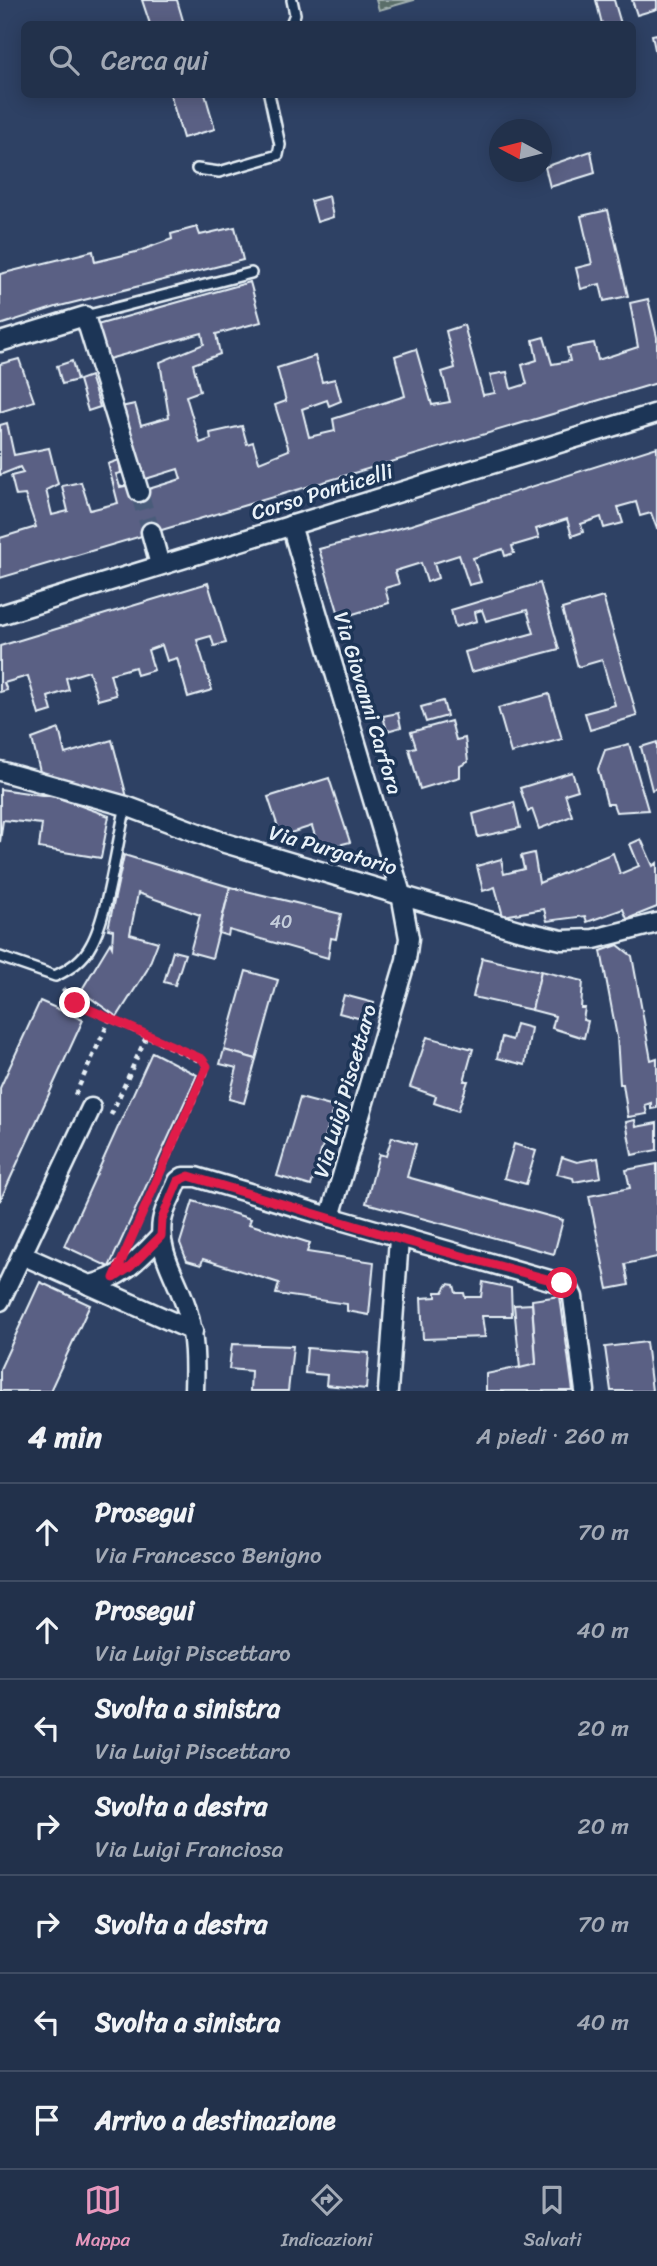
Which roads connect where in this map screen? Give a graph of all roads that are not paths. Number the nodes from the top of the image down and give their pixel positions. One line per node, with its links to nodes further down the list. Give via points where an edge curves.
1 (292, 0): 2 (lane)
2 (292, 21)
3 (270, 98): 4 (lane, via 278,155 219,172)
4 (197, 169)
5 (251, 273): 6 (lane)
6 (85, 316): 7 (street); 9 (street)
7 (0, 342)
8 (657, 413): 10 (street, Corso Ponticelli)
9 (139, 492)
10 (291, 525): 12 (street, Corso Ponticelli); 16 (street, Via Giovanni Carfora)
11 (151, 532): 12 (street)
12 (160, 565): 13 (street, Corso Ponticelli)
13 (0, 615)
14 (0, 771): 15 (street, Via Purgatorio)
15 (125, 806): 16 (street, Via Purgatorio, via 225,843); 18 (lane, via 91,946 75,964 55,976)
16 (401, 894): 17 (street, Via Purgatorio, via 562,940 594,939); 20 (street, Via Luigi Piscettaro, via 409,938 407,960)
17 (657, 923)
18 (0, 957)
19 (91, 1108): 23 (street)
20 (330, 1217): 21 (street, via 183,1177 162,1219); 22 (street)
21 (161, 1236): 24 (street, via 130,1267); 26 (street)
22 (399, 1239): 28 (street); 29 (street, via 567,1285 573,1297)
23 (22, 1255): 24 (street); 25 (street)
24 (89, 1285): 26 (street)
25 (0, 1301)
26 (193, 1331): 27 (street)
27 (194, 1391)
28 (388, 1391)
29 (585, 1391)

